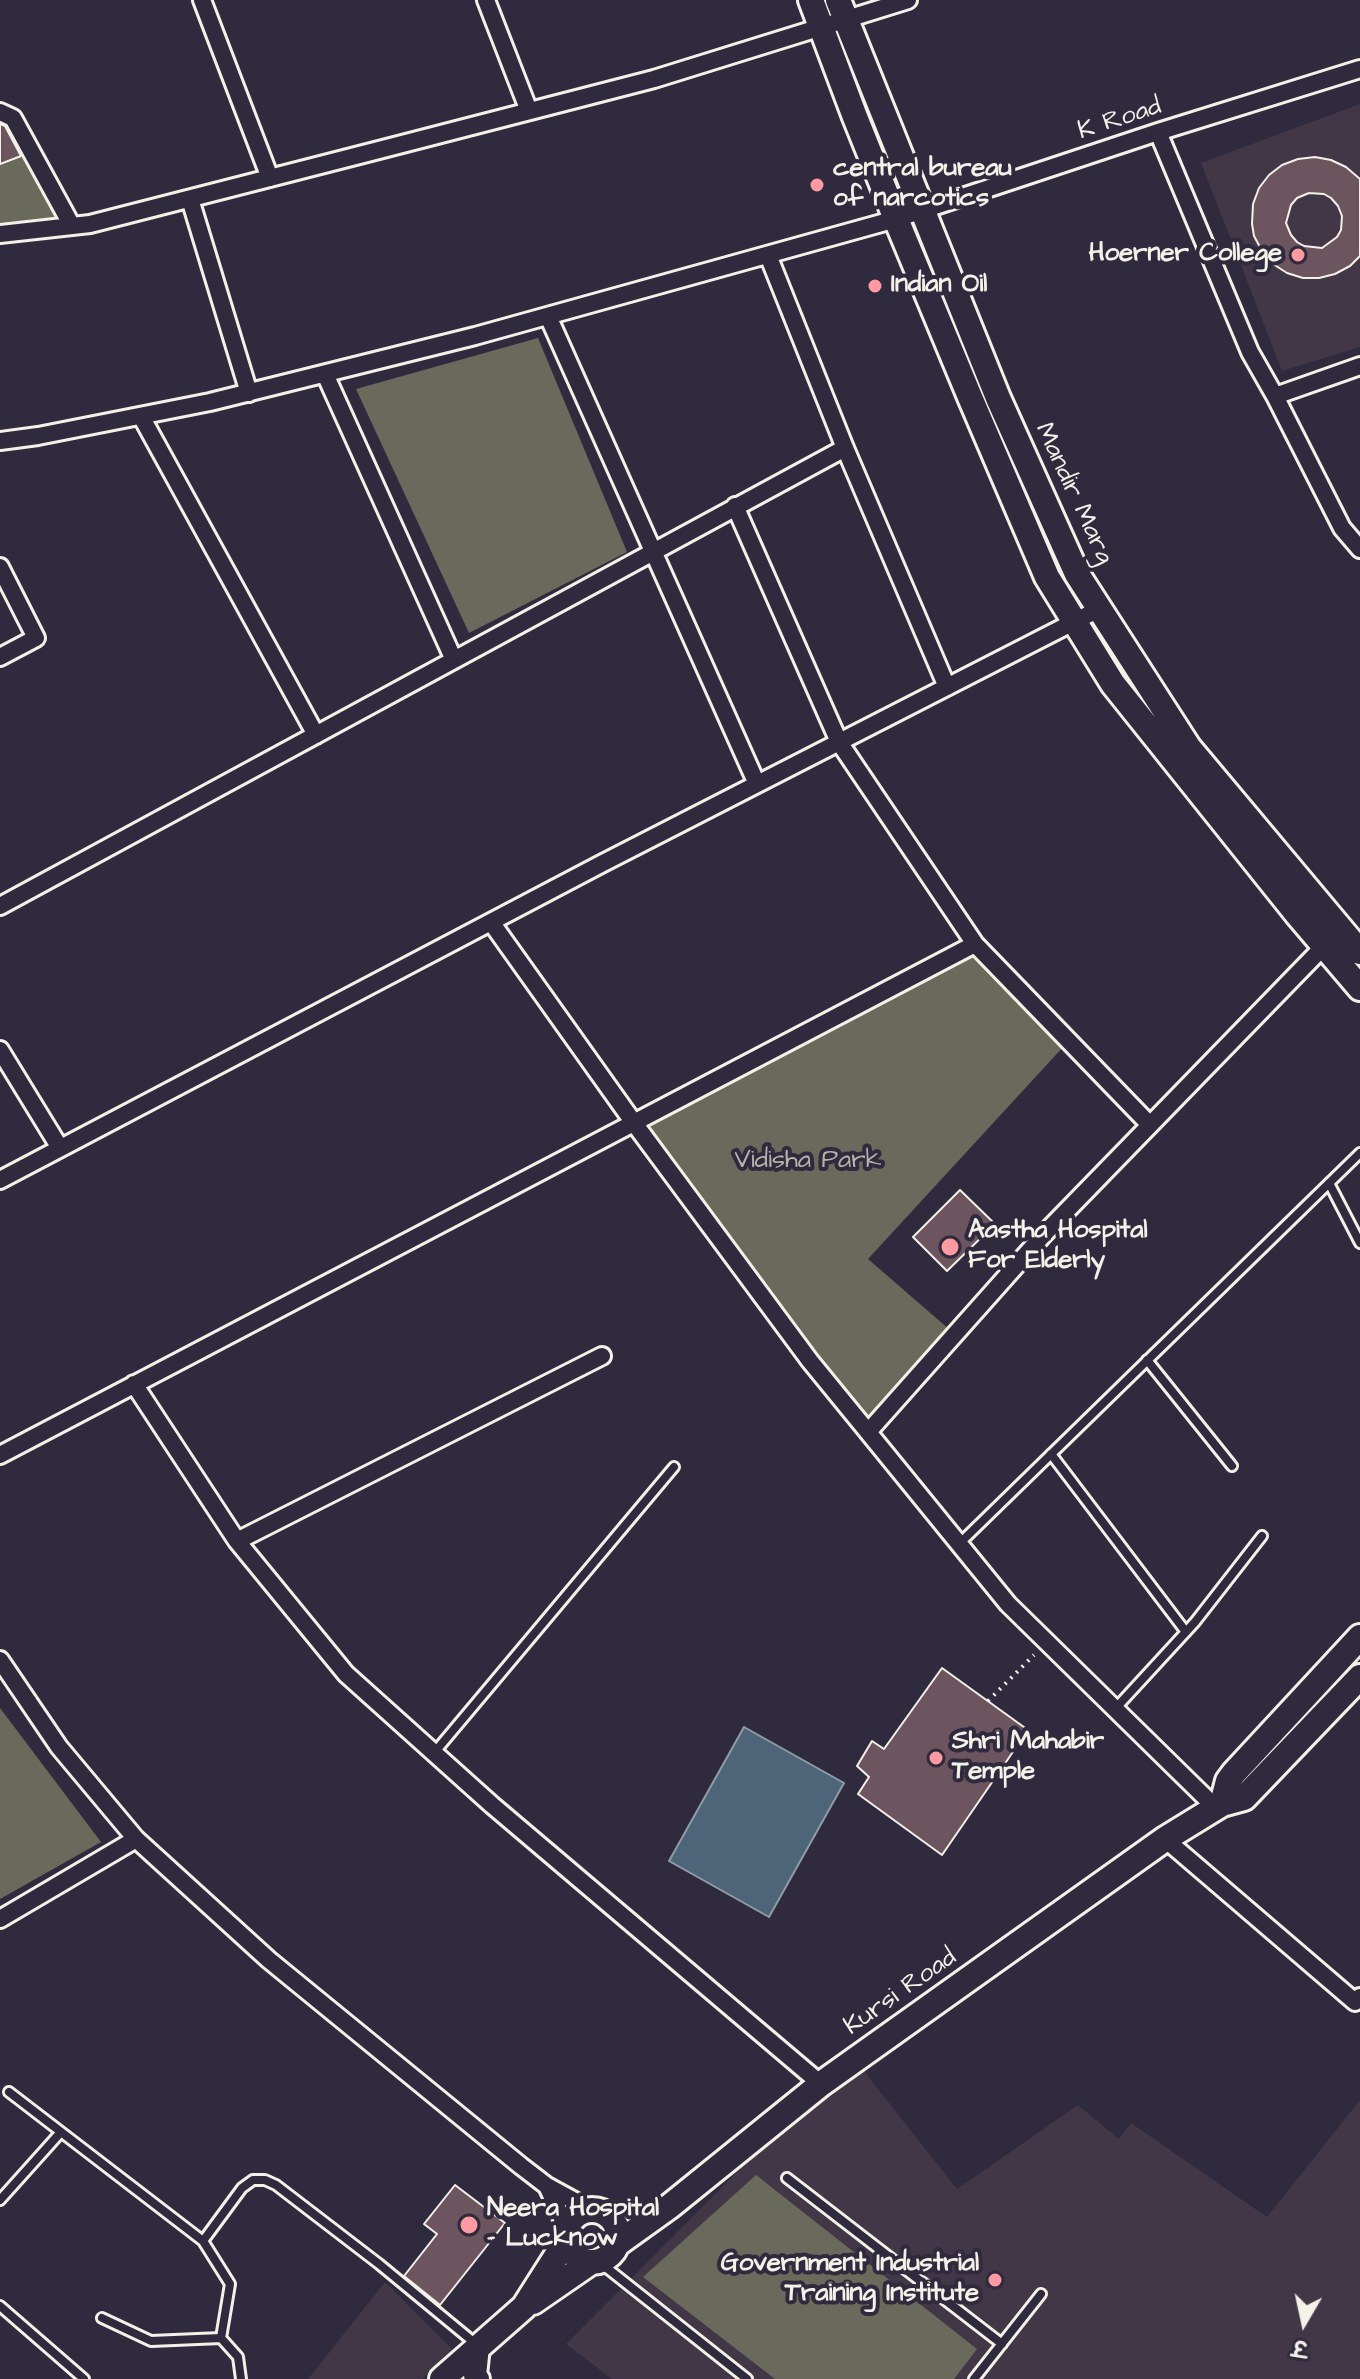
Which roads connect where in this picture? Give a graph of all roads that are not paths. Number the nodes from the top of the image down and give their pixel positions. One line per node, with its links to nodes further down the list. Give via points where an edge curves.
1 (202, 0): 11 (street)
2 (486, 0): 8 (street)
3 (811, 0): 6 (main road)
4 (908, 0): 5 (street)
5 (842, 9): 6 (street); 13 (main road, Mandir Marg)
6 (821, 26): 8 (street, via 654,79); 14 (main road)
7 (1360, 69): 10 (street, K Road)
8 (529, 111): 11 (street)
9 (0, 112): 15 (street, via 13,118)
10 (1158, 132): 13 (street, K Road); 22 (street, via 1250,352)
11 (270, 178): 12 (street)
12 (190, 199): 15 (street); 21 (street)
13 (923, 210): 14 (street, K Road); 30 (main road, Mandir Marg, via 1010,425 1077,574)
14 (896, 219): 17 (street, K Road); 31 (main road, via 1047,577)
15 (72, 226): 16 (street)
16 (0, 234)
17 (768, 255): 18 (street, K Road); 25 (street)
18 (548, 316): 20 (street, K Road); 28 (street)
19 (1360, 366): 22 (street)
20 (325, 374): 21 (street, K Road); 33 (street)
21 (249, 393): 23 (street, K Road)
22 (1275, 396): 27 (street, via 1342,528)
23 (141, 416): 24 (street, K Road); 35 (street)
24 (0, 441)
25 (845, 448): 26 (street); 34 (street)
26 (735, 506): 28 (street); 36 (street)
27 (1360, 548)
28 (652, 552): 33 (street); 37 (street)
29 (0, 567): 32 (street, via 36,638)
30 (1099, 609): 31 (street); 40 (main road, Mandir Marg, via 1189,748)
31 (1075, 621): 34 (street); 40 (main road, via 1113,684)
32 (0, 657)
33 (454, 660): 35 (street)
34 (947, 687): 36 (street)
35 (316, 735): 38 (street)
36 (839, 742): 37 (street); 41 (street)
37 (757, 784): 39 (street)
38 (0, 906)
39 (491, 922): 45 (street); 47 (street)
40 (1332, 937): 42 (main road, Mandir Marg); 43 (main road); 46 (street)
41 (975, 944): 45 (street); 46 (street)
42 (1360, 952)
43 (1360, 988)
44 (0, 1050): 47 (street)
45 (634, 1123): 54 (street); 55 (street)
46 (1150, 1125): 55 (street, via 1045,1233)
47 (60, 1148): 49 (street)
48 (1360, 1153): 50 (lane)
49 (0, 1180)
50 (1329, 1183): 51 (lane); 53 (lane)
51 (1360, 1243)
52 (602, 1356): 61 (street)
53 (1147, 1360): 56 (lane); 58 (lane)
54 (134, 1384): 57 (street); 61 (street)
55 (868, 1432): 62 (street)
56 (1051, 1454): 62 (lane); 63 (lane)
57 (0, 1455)
58 (1232, 1466)
59 (674, 1467): 68 (lane)
60 (1262, 1536): 63 (lane)
61 (237, 1541): 68 (street, via 346,1674)
62 (959, 1544): 67 (street, via 1008,1604)
63 (1186, 1632): 67 (lane)
64 (1360, 1637): 69 (main road, via 1234,1773)
65 (0, 1660): 70 (street, via 59,1747)
66 (1360, 1677): 69 (main road, Kursi Road, via 1244,1798)
67 (1114, 1710): 69 (street)
68 (434, 1753): 74 (street)
69 (1219, 1806): 71 (main road, Kursi Road)
70 (136, 1839): 72 (street); 78 (street, via 269,1960)
71 (1165, 1839): 73 (street, via 1355,2002); 74 (main road, Kursi Road)
72 (0, 1919)
73 (1360, 1997)
74 (821, 2084): 80 (main road, Kursi Road)
75 (9, 2092): 76 (lane)
76 (61, 2132): 79 (lane); 83 (lane)
77 (787, 2178): 91 (lane)
78 (547, 2186): 81 (street); 82 (street)
79 (0, 2200)
80 (670, 2206): 81 (main road, Kursi Road); 84 (main road)
81 (601, 2214): 82 (main road, via 576,2215); 84 (main road, via 618,2230)
82 (566, 2235): 85 (main road, via 575,2256); 88 (main road)
83 (203, 2241): 90 (lane, via 230,2284); 92 (lane, via 242,2188 265,2180)
84 (617, 2244): 85 (main road)
85 (594, 2262): 88 (main road); 97 (lane)
86 (1041, 2294): 91 (lane)
87 (0, 2306): 93 (lane)
88 (524, 2307): 92 (main road)
89 (102, 2318): 90 (lane, via 151,2341)
90 (221, 2338): 94 (lane, via 238,2357)
91 (1002, 2344): 98 (lane)
92 (478, 2346): 95 (main road); 96 (street)
93 (84, 2379)
94 (241, 2379)
95 (442, 2379)
96 (478, 2379)
97 (747, 2379)
98 (974, 2379)

